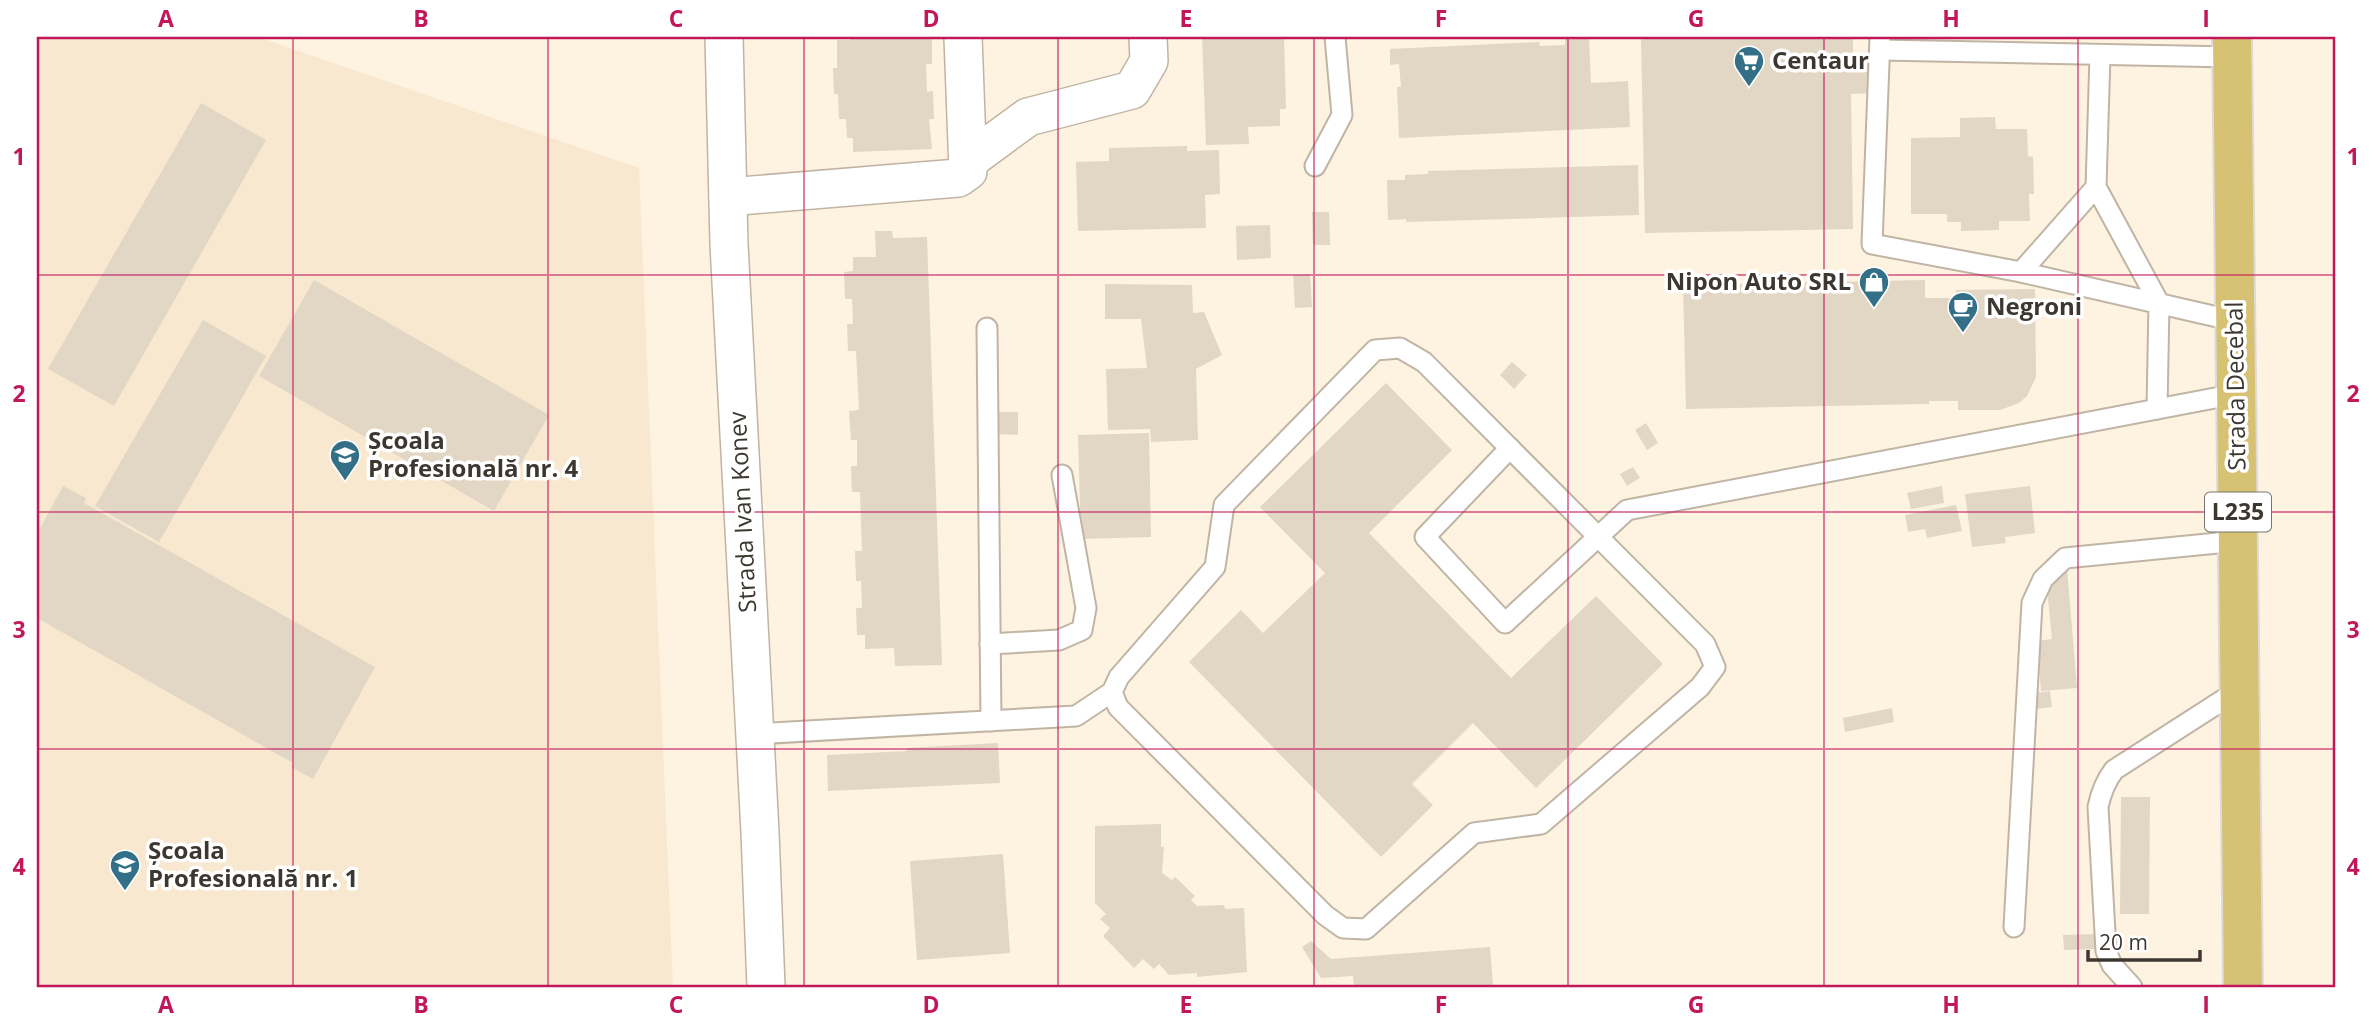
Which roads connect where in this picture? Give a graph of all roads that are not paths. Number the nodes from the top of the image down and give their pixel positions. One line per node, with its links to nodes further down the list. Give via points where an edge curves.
1 (724, 37): 13 (street, Strada Ivan Konev)
2 (963, 37): 10 (street)
3 (1148, 37): 10 (street, via 1149,61 1132,90 1028,117)
4 (1335, 37): 11 (lane, via 1342,114)
5 (2148, 37): 9 (lane)
6 (1880, 43): 8 (lane); 14 (lane, via 1872,244)
7 (2232, 47): 9 (lane); 16 (main road, Strada Decebal / L235)
8 (2100, 54): 9 (lane); 12 (lane)
9 (2161, 55)
10 (968, 161): 13 (street, via 968,172 958,178)
11 (1315, 166)
12 (2096, 187): 14 (lane); 15 (lane)
13 (728, 197): 28 (street, Strada Ivan Konev)
14 (2021, 272): 15 (lane)
15 (2159, 303): 16 (lane); 19 (lane)
16 (2235, 321): 18 (main road, Strada Decebal / L235)
17 (987, 328): 24 (lane)
18 (2236, 394): 19 (lane); 23 (main road, Strada Decebal / L235)
19 (2157, 410): 22 (lane, via 1627,510)
20 (1510, 448): 22 (lane); 22 (lane, via 1425,537 1505,623); 26 (lane, via 1424,362 1400,348 1375,350 1224,505 1215,567 1119,677)
21 (1062, 475): 24 (lane, via 1086,608 1082,630 1059,639)
22 (1599, 536): 26 (lane, via 1705,644 1715,667 1700,687 1541,824 1474,832 1366,929 1343,929 1325,915 1118,707)
23 (2238, 541): 25 (main road, Strada Decebal / L235); 29 (lane, via 2065,558 2043,579 2032,603)
24 (990, 644): 27 (lane)
25 (2240, 690): 31 (lane, via 2113,770 2100,793 2106,951); 32 (main road, Strada Decebal / L235)
26 (1112, 692): 27 (lane, via 1076,716)
27 (990, 721): 28 (lane)
28 (755, 734): 30 (street, Strada Ivan Konev)
29 (2014, 927)
30 (766, 987)
31 (2132, 987)
32 (2243, 987)

